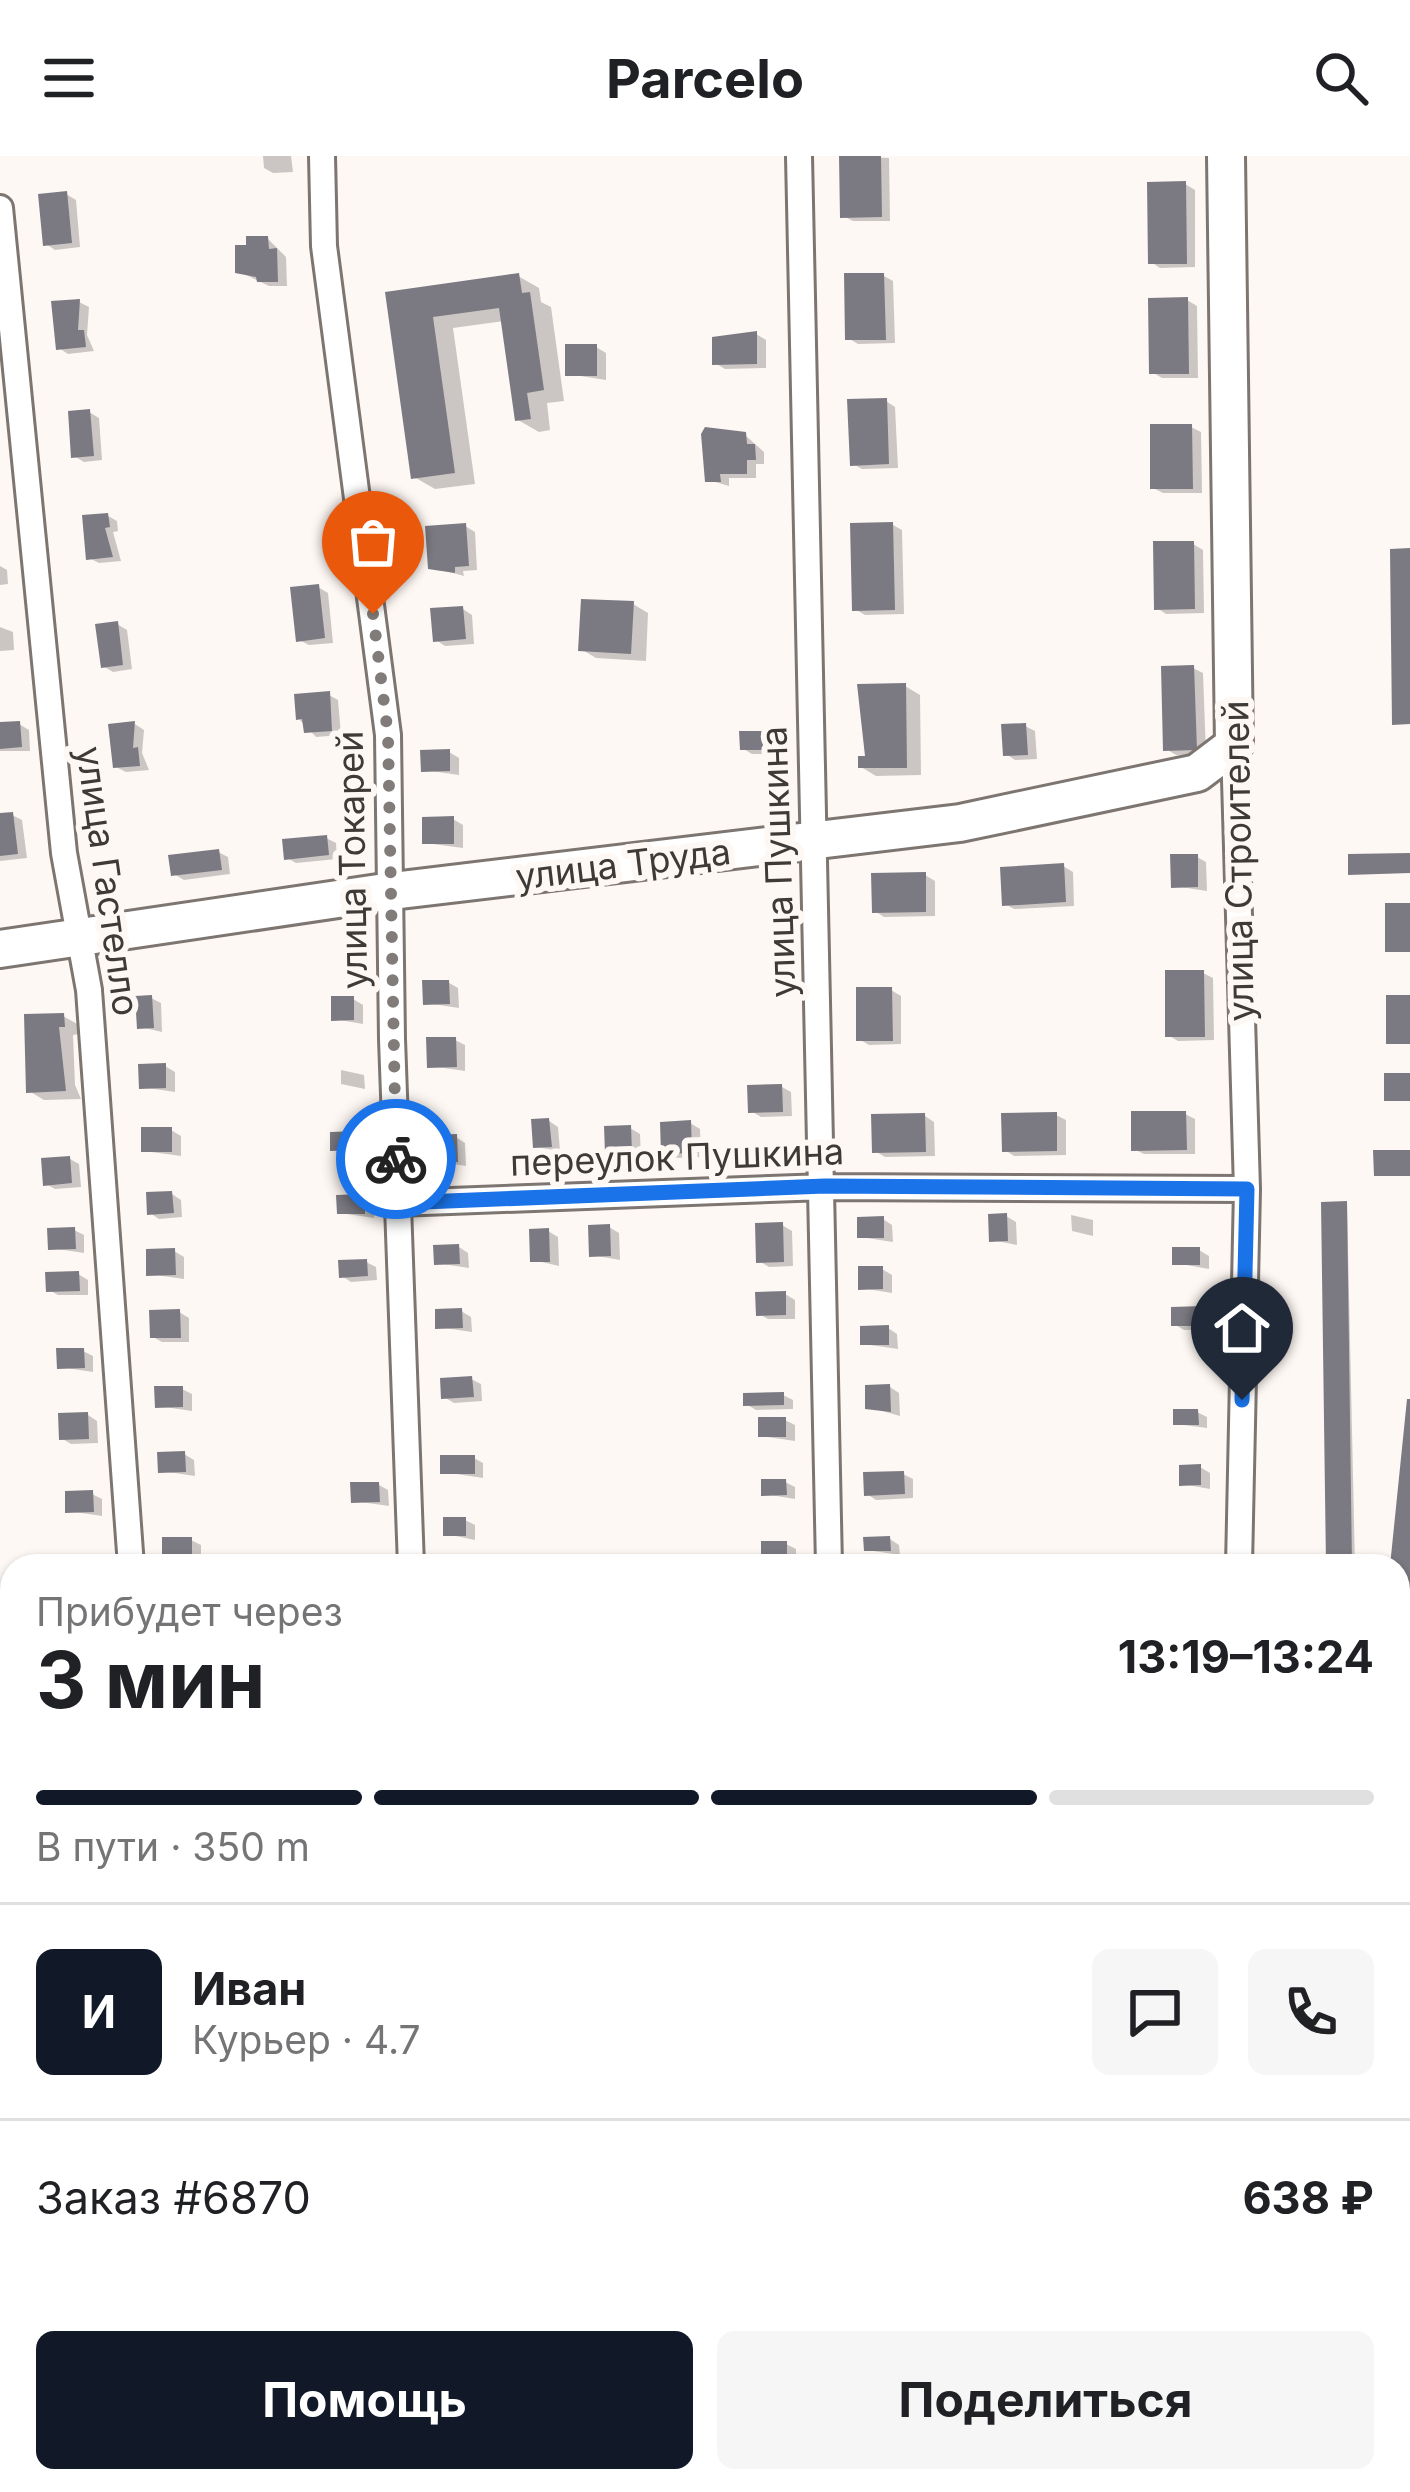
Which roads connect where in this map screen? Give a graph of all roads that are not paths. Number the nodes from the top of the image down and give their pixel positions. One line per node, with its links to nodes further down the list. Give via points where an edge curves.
1 (322, 156): 7 (street, улица Токарей, via 324,246 388,735)
2 (799, 156): 6 (street, улица Пушкина)
3 (1226, 156): 5 (street, улица Строителей)
4 (0, 208): 8 (street, улица Гастелло)
5 (1234, 745): 6 (street, улица Труда, via 1197,773 960,823); 11 (street, улица Строителей)
6 (812, 841): 7 (street, улица Труда); 10 (street, улица Пушкина)
7 (392, 891): 8 (street, улица Труда); 12 (street, улица Токарей)
8 (76, 940): 9 (street, улица Труда); 13 (street, улица Гастелло, via 89,990)
9 (0, 950)
10 (825, 1186): 11 (street, переулок Пушкина); 12 (street, переулок Пушкина); 15 (street, улица Пушкина)
11 (1247, 1189): 16 (street, улица Строителей)
12 (398, 1203): 14 (street, улица Токарей)
13 (130, 1554)
14 (411, 1554)
15 (830, 1554)
16 (1239, 1554)

